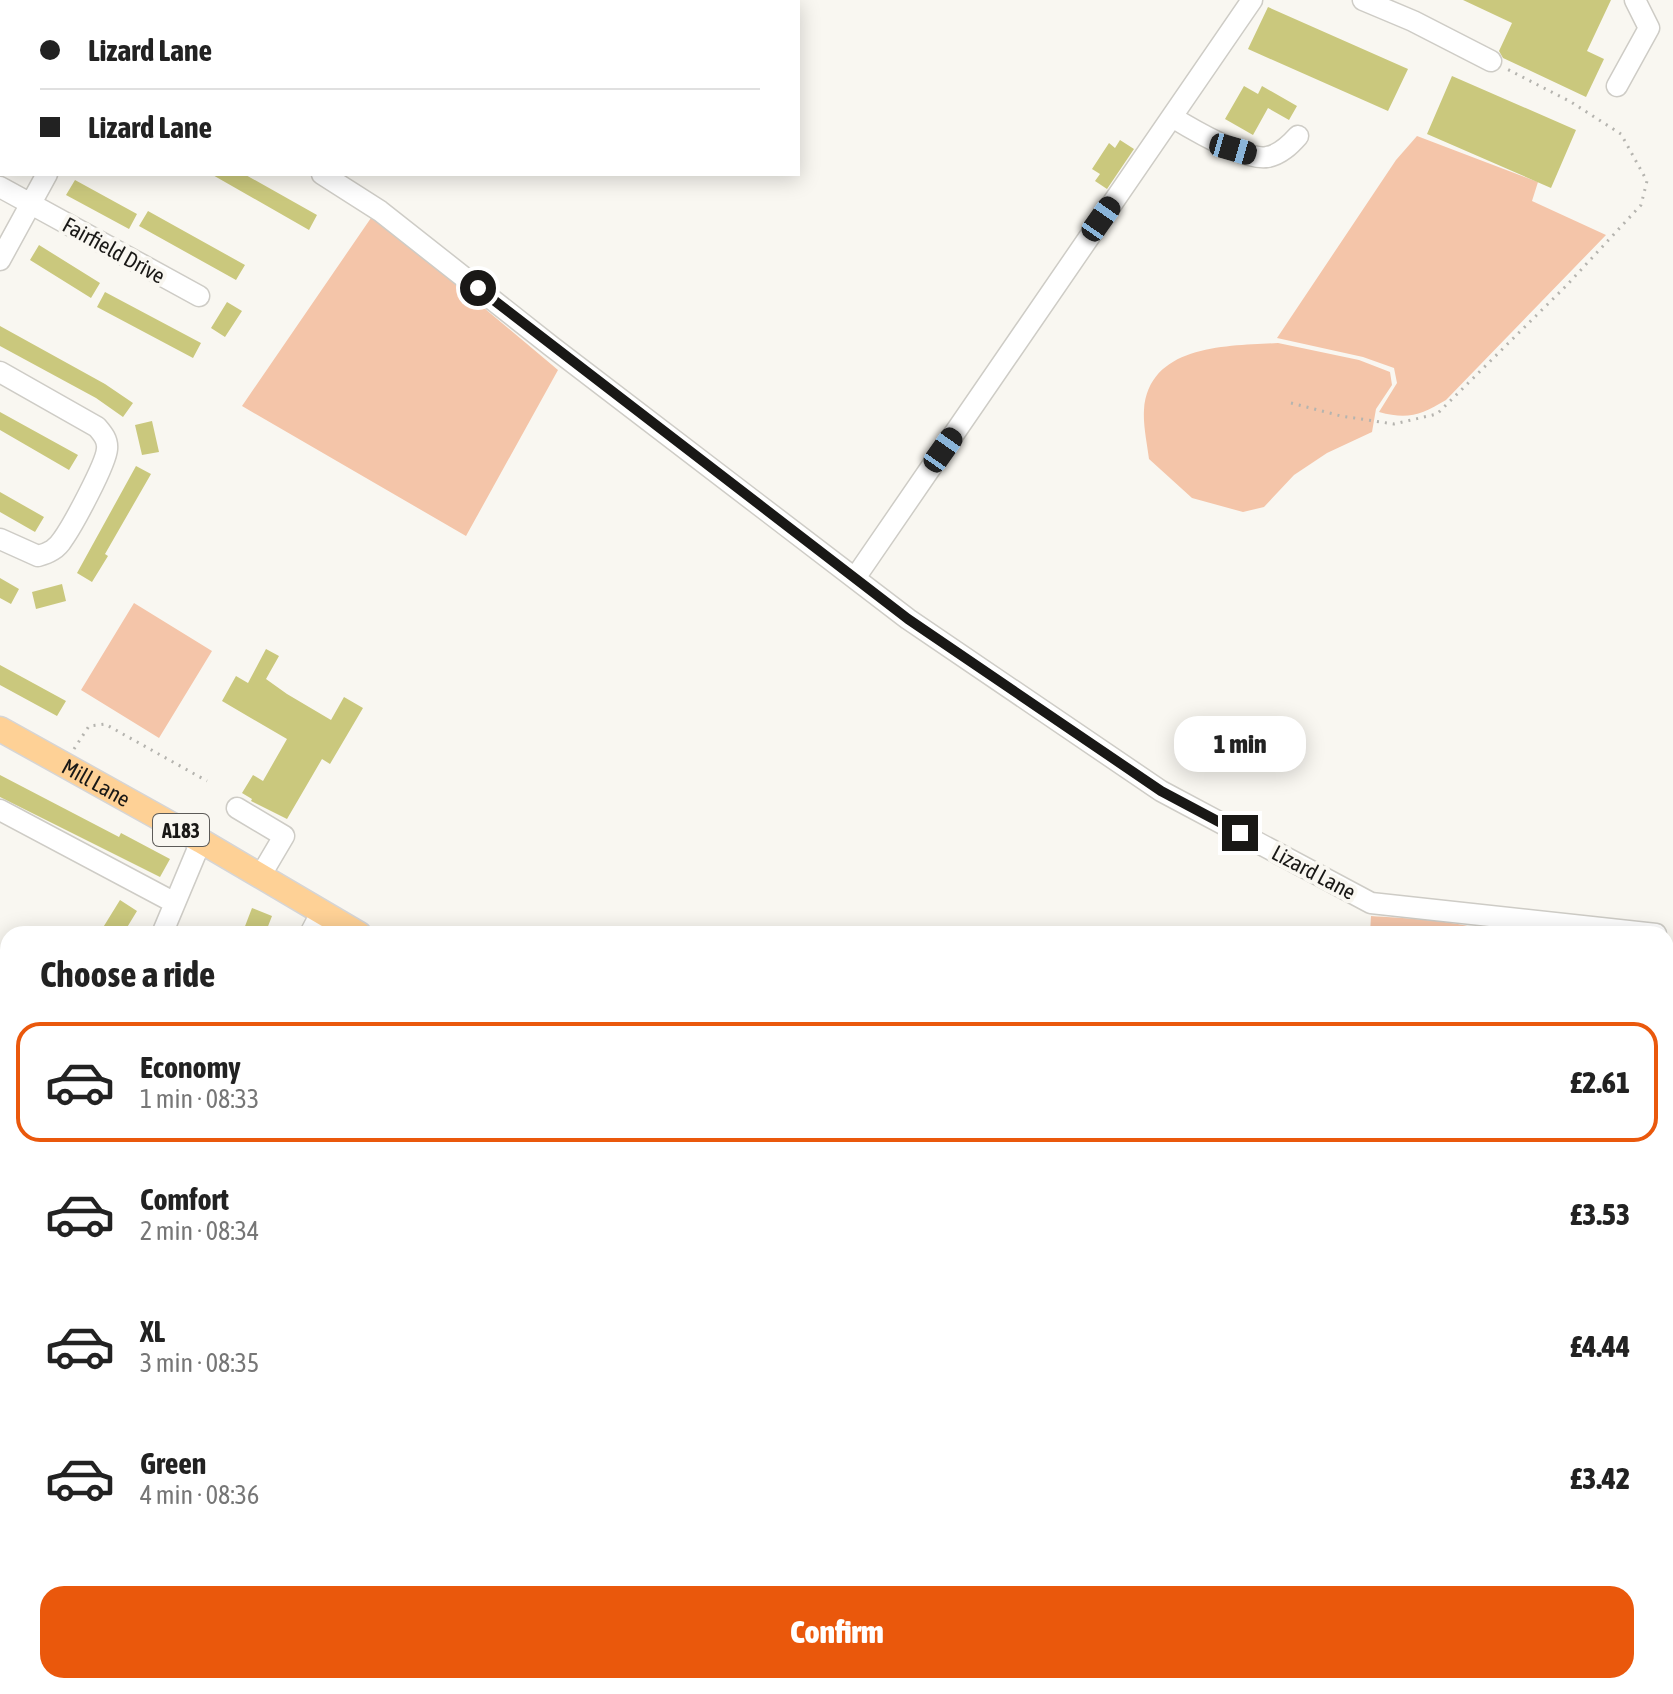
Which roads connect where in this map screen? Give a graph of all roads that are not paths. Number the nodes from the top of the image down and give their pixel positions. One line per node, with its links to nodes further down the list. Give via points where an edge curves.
1 (1252, 0): 6 (street)
2 (1363, 0): 4 (street)
3 (1635, 0): 5 (street, via 1649,28)
4 (1491, 61)
5 (1617, 86)
6 (1172, 117): 7 (street, via 1233,149 1265,158 1288,148); 16 (street)
7 (1298, 136)
8 (46, 176): 11 (street)
9 (325, 176): 16 (street, Lizard Lane, via 380,211)
10 (0, 187): 11 (street, Fairfield Drive)
11 (30, 204): 12 (street); 13 (street, Fairfield Drive)
12 (0, 260)
13 (199, 296)
14 (0, 372): 15 (street, via 97,427 107,449 63,540 52,552 38,556)
15 (0, 539)
16 (855, 578): 27 (street, Lizard Lane, via 1161,791 1371,903)
17 (0, 729): 20 (main road, Mill Lane / A183)
18 (237, 808): 21 (street, via 284,836)
19 (0, 810): 22 (street)
20 (201, 841): 21 (main road, Mill Lane / A183); 22 (street)
21 (261, 875): 23 (main road, Mill Lane / A183)
22 (175, 903): 24 (street)
23 (322, 911): 25 (street); 26 (main road, Mill Lane / A183)
24 (165, 926)
25 (314, 926)
26 (346, 926)
27 (1505, 926)

